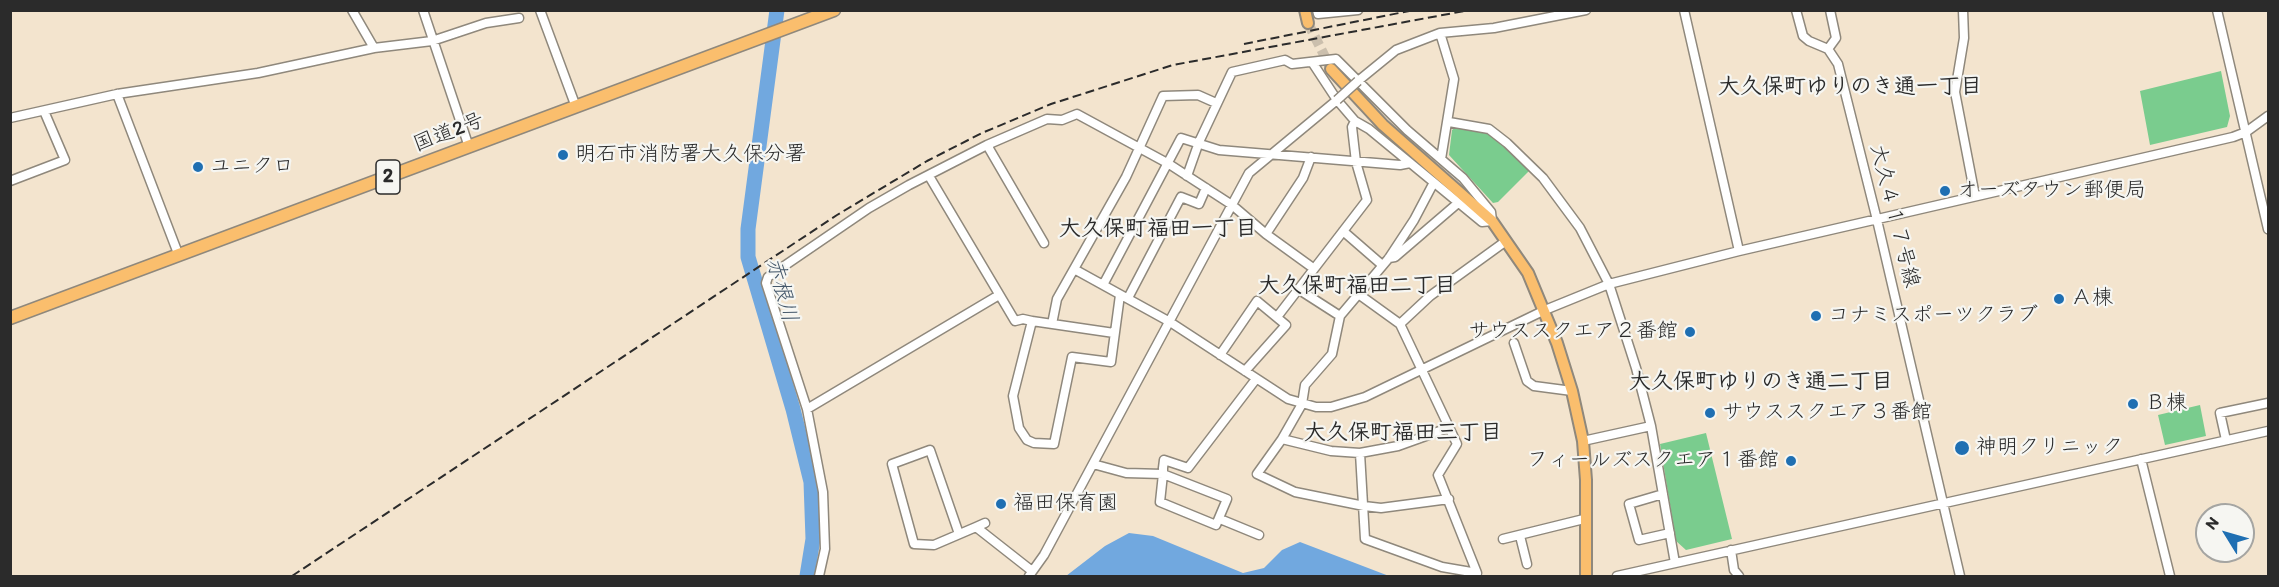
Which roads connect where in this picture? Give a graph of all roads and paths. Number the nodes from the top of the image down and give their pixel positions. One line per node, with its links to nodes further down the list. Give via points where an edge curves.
1 (352, 10): 18 (street)
2 (423, 10): 17 (street)
3 (540, 10): 26 (street)
4 (834, 10): 26 (highway, 国道2号 / 2)
5 (1305, 10): 15 (main road)
6 (1358, 10): 13 (street)
7 (1586, 10): 16 (street, via 1494,28)
8 (1684, 10): 58 (street)
9 (1796, 10): 19 (street, via 1803,36)
10 (1830, 10): 19 (street, via 1836,38)
11 (1963, 10): 48 (street, via 1964,38 1955,92)
12 (2217, 10): 32 (street)
13 (1317, 12)
14 (519, 18): 17 (street, via 486,23)
15 (1308, 23)
16 (1440, 33): 22 (street, via 1396,50); 31 (street, via 1454,79)
17 (432, 41): 18 (street); 35 (street)
18 (374, 48): 23 (street, via 258,73)
19 (1828, 49): 51 (street, 大久４１７号線, via 1838,64)
20 (1312, 62): 22 (street, via 1336,59); 24 (street); 25 (street, via 1292,64 1285,60 1232,72)
21 (1331, 69): 52 (main road, via 1383,125)
22 (1358, 81): 24 (street, bridge); 39 (street)
23 (117, 94): 27 (street); 59 (street)
24 (1337, 100): 30 (street); 37 (street)
25 (1216, 103): 33 (street); 36 (street, via 1198,95 1163,96)
26 (576, 107): 35 (highway, 国道2号 / 2)
27 (44, 111): 29 (street); 45 (street, via 65,160)
28 (2268, 116): 32 (street)
29 (10, 118)
30 (1355, 121): 40 (street, via 1352,127); 41 (street)
31 (1449, 122): 39 (street); 65 (street, via 1489,129 1543,178 1580,228)
32 (2246, 132): 48 (street); 53 (street)
33 (1199, 142): 37 (street, via 1219,150); 42 (street, via 1181,138); 44 (street)
34 (987, 145): 36 (street, via 1047,119 1062,120 1077,114); 43 (street); 57 (street)
35 (469, 147): 59 (highway, 国道2号 / 2)
36 (1141, 147): 42 (street); 63 (street)
37 (1272, 153): 38 (street); 50 (street, via 1249,173)
38 (1311, 157): 40 (street); 55 (street, via 1303,178)
39 (1442, 159): 52 (street, via 1491,212)
40 (1356, 162): 41 (street); 54 (street, via 1367,200)
41 (1410, 163): 46 (street)
42 (1169, 164): 44 (street); 64 (street)
43 (928, 176): 68 (street); 87 (street, via 869,208 768,277 766,283)
44 (1187, 176): 47 (street)
45 (10, 181)
46 (1434, 184): 49 (street); 60 (street)
47 (1206, 188): 50 (street); 69 (street, via 1199,204 1181,197)
48 (1975, 196): 51 (street)
49 (1458, 203): 52 (street, via 1482,222); 60 (street)
50 (1232, 204): 55 (street); 75 (street)
51 (1877, 220): 58 (street); 100 (street, 大久４１７号線)
52 (1492, 221): 56 (main road)
53 (2268, 229)
54 (1343, 231): 61 (street); 62 (street)
55 (1266, 234): 62 (street)
56 (1506, 241): 70 (main road, via 1528,273); 77 (street, via 1430,296)
57 (1044, 243)
58 (1739, 251): 65 (street)
59 (179, 256): 73 (highway, 国道2号 / 2)
60 (1389, 258): 61 (street)
61 (1381, 264): 67 (street)
62 (1313, 268): 66 (street)
63 (1074, 269): 64 (street); 76 (street, via 1057,299)
64 (1103, 285): 69 (street)
65 (1609, 285): 70 (street); 88 (street)
66 (1298, 289): 71 (street); 72 (street)
67 (1357, 293): 71 (street); 77 (street)
68 (999, 295): 74 (street, via 1015,321); 87 (street)
69 (1124, 296): 75 (street); 78 (street)
70 (1545, 310): 81 (street); 84 (main road)
71 (1340, 316): 86 (street, via 1332,354 1305,385)
72 (1277, 317): 80 (street, via 1257,301); 82 (street, via 1286,325)
73 (10, 318)
74 (1032, 321): 76 (street); 78 (street, via 1013,396 1019,428 1034,443 1054,444 1072,357 1111,362)
75 (1170, 322): 80 (street); 96 (street)
76 (1052, 324): 78 (street)
77 (1400, 324): 81 (street)
78 (1114, 333)
79 (1514, 343): 84 (street, via 1527,381 1534,386)
80 (1220, 355): 82 (street)
81 (1422, 370): 86 (street, via 1347,404); 89 (street)
82 (1245, 371): 83 (street)
83 (1256, 379): 86 (street); 97 (street, via 1188,468 1164,460)
84 (1572, 391): 93 (main road)
85 (2268, 403): 92 (street, via 2220,413)
86 (1302, 404): 91 (street)
87 (807, 409): 114 (street, via 823,492 825,549)
88 (1651, 426): 93 (street); 98 (street)
89 (1448, 428): 94 (street, via 1398,446); 99 (street, via 1457,444 1438,475)
90 (2268, 431): 92 (street)
91 (1282, 439): 94 (street, via 1331,451); 101 (street, via 1257,474 1295,492)
92 (2226, 440): 95 (street)
93 (1583, 441): 103 (main road)
94 (1360, 453): 101 (street)
95 (2141, 459): 100 (street); 120 (street)
96 (1093, 464): 97 (street, via 1126,473); 113 (street)
97 (1163, 474): 102 (street, via 1227,499); 102 (street, via 1160,502 1216,525)
98 (1663, 494): 104 (street); 104 (street, via 1629,504 1639,540)
99 (1449, 500): 101 (street, via 1381,508); 101 (street, via 1477,573 1442,567 1365,539)
100 (1943, 502): 109 (street); 119 (street, 大久４１７号線)
101 (1364, 506)
102 (1220, 519): 106 (street)
103 (1584, 519): 107 (street); 115 (main road)
104 (1670, 532): 110 (street)
105 (959, 534): 105 (street, via 934,545 914,544 892,464 930,450); 113 (street, via 980,525)
106 (1259, 535)
107 (1520, 536): 108 (street); 111 (street)
108 (1503, 539)
109 (1731, 550): 110 (street); 118 (street)
110 (1675, 562): 112 (street)
111 (1527, 564)
112 (1659, 566): 116 (street); 117 (street)
113 (1031, 574)
114 (819, 576)
115 (1586, 576)
116 (1617, 576)
117 (1651, 576)
118 (1738, 576)
119 (1960, 576)
120 (2170, 576)

